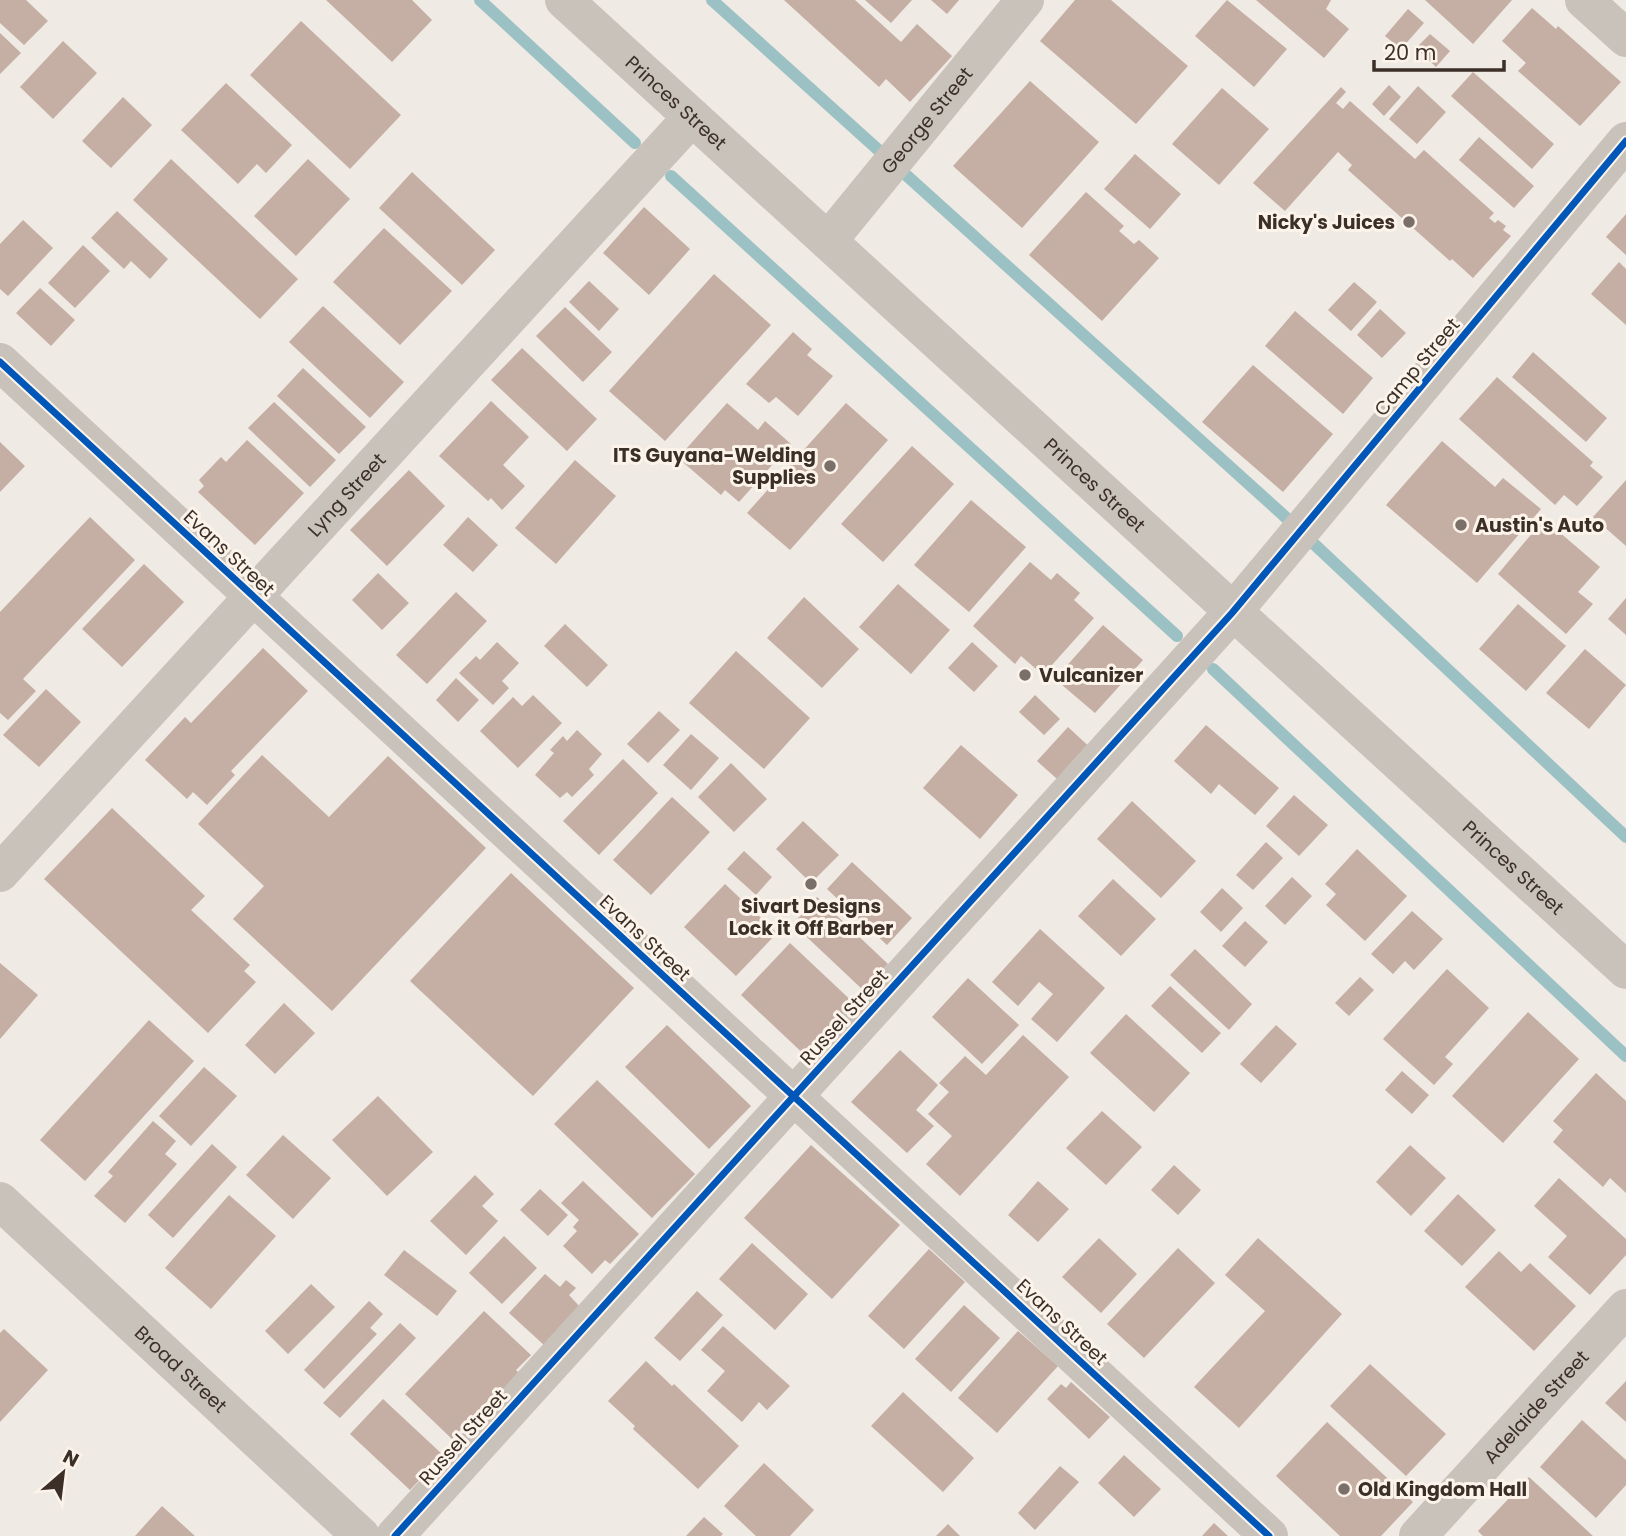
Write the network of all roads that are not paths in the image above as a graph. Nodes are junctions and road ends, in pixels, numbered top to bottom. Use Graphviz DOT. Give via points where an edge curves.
graph roads {
  1 [pos="564,0"];
  2 [pos="1025,0"];
  3 [pos="1584,0"];
  4 [pos="1626,38"];
  5 [pos="692,117"];
  6 [pos="1626,141"];
  7 [pos="828,241"];
  8 [pos="0,362"];
  9 [pos="253,596"];
  10 [pos="1232,612"];
  11 [pos="0,873"];
  12 [pos="1626,970"];
  13 [pos="794,1096"];
  14 [pos="0,1201"];
  15 [pos="1626,1308"];
  16 [pos="361,1536"];
  17 [pos="395,1536"];
  18 [pos="1269,1536"];
  19 [pos="1418,1536"];
  1 -- 5 [label="street, Princes Street"];
  2 -- 7 [label="street, George Street"];
  3 -- 4 [label="street"];
  5 -- 7 [label="street, Princes Street"];
  5 -- 9 [label="street, Lyng Street"];
  6 -- 10 [label="street, Camp Street"];
  7 -- 10 [label="street, Princes Street"];
  8 -- 9 [label="street, Evans Street"];
  9 -- 11 [label="street, Lyng Street"];
  9 -- 13 [label="street, Evans Street"];
  10 -- 12 [label="street, Princes Street"];
  10 -- 13 [label="street, Russel Street"];
  13 -- 17 [label="street, Russel Street"];
  13 -- 18 [label="street, Evans Street"];
  14 -- 16 [label="street, Broad Street"];
  15 -- 19 [label="street, Adelaide Street"];
}
